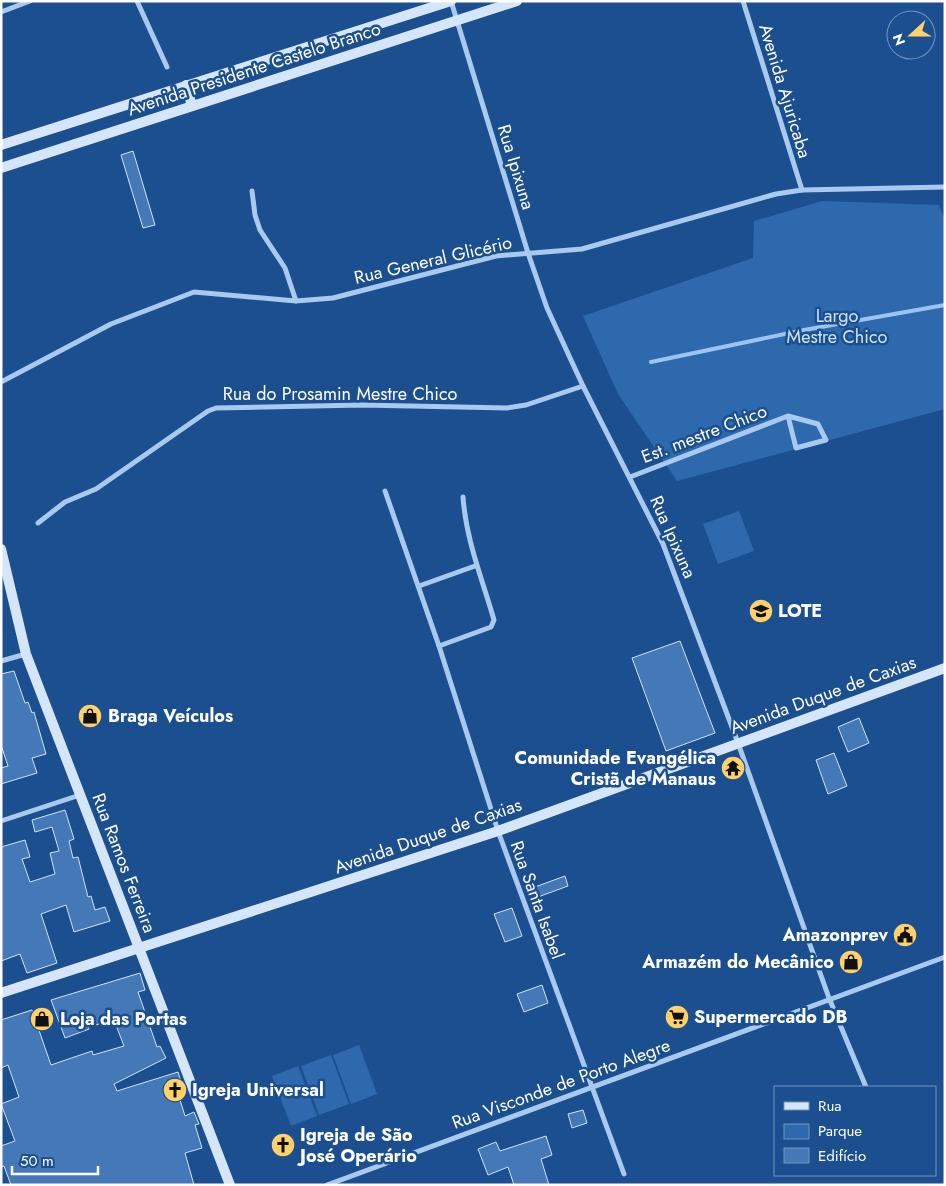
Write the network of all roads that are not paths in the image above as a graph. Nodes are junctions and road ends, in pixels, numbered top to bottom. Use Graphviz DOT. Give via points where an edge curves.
graph roads {
  1 [pos="30,1"];
  2 [pos="137,1"];
  3 [pos="451,1"];
  4 [pos="517,1"];
  5 [pos="743,1"];
  6 [pos="1,12"];
  7 [pos="458,21"];
  8 [pos="167,68"];
  9 [pos="186,85"];
  10 [pos="192,106"];
  11 [pos="1,145"];
  12 [pos="1,168"];
  13 [pos="945,187"];
  14 [pos="802,190"];
  15 [pos="252,191"];
  16 [pos="528,253"];
  17 [pos="296,301"];
  18 [pos="1,382"];
  19 [pos="583,386"];
  20 [pos="788,416"];
  21 [pos="630,477"];
  22 [pos="384,491"];
  23 [pos="462,496"];
  24 [pos="38,523"];
  25 [pos="1,549"];
  26 [pos="2,561"];
  27 [pos="475,566"];
  28 [pos="419,586"];
  29 [pos="439,646"];
  30 [pos="26,654"];
  31 [pos="1,661"];
  32 [pos="945,668"];
  33 [pos="738,743"];
  34 [pos="80,795"];
  35 [pos="1,821"];
  36 [pos="498,831"];
  37 [pos="140,949"];
  38 [pos="945,958"];
  39 [pos="1,993"];
  40 [pos="829,998"];
  41 [pos="866,1086"];
  42 [pos="590,1088"];
  43 [pos="624,1174"];
  44 [pos="230,1185"];
  45 [pos="327,1185"];
  1 -- 6 [label="street"];
  2 -- 8 [label="street"];
  3 -- 7 [label="street, Rua Ipixuna"];
  3 -- 9 [label="main road, Avenida Presidente Castelo Branco"];
  4 -- 7 [label="main road, Avenida Presidente Castelo Branco"];
  5 -- 14 [label="street, Avenida Ajuricaba"];
  7 -- 10 [label="main road, Avenida Presidente Castelo Branco"];
  7 -- 16 [label="street, Rua Ipixuna"];
  9 -- 10 [label="main road"];
  9 -- 11 [label="main road, Avenida Presidente Castelo Branco"];
  10 -- 12 [label="main road, Avenida Presidente Castelo Branco"];
  13 -- 14 [label="street, Rua General Glicério"];
  14 -- 16 [label="street, Rua General Glicério" via="776,194 582,249"];
  15 -- 17 [label="street" via="260,230 285,268"];
  16 -- 17 [label="street, Rua General Glicério" via="496,256 333,298"];
  16 -- 19 [label="street, Rua Ipixuna" via="547,308"];
  17 -- 18 [label="street, Rua General Glicério" via="206,291 187,294 111,324"];
  19 -- 21 [label="street, Rua Ipixuna"];
  19 -- 24 [label="street, Rua do Prosamin Mestre Chico" via="507,408 216,408 96,489 60,505"];
  20 -- 20 [label="street, Est. mestre Chico" via="796,448 826,440 818,424"];
  20 -- 21 [label="street, Est. mestre Chico"];
  21 -- 33 [label="street, Rua Ipixuna" via="663,544"];
  22 -- 28 [label="street, Rua Santa Isabel"];
  23 -- 27 [label="street"];
  25 -- 26 [label="main road, Rua Ramos Ferreira"];
  26 -- 30 [label="main road, Rua Ramos Ferreira"];
  27 -- 28 [label="street"];
  27 -- 29 [label="street" via="494,624 486,630"];
  28 -- 29 [label="street, Rua Santa Isabel"];
  29 -- 36 [label="street, Rua Santa Isabel"];
  30 -- 31 [label="street"];
  30 -- 34 [label="main road, Rua Ramos Ferreira"];
  32 -- 33 [label="main road, Avenida Duque de Caxias"];
  33 -- 36 [label="main road, Avenida Duque de Caxias"];
  33 -- 40 [label="street, Rua Ipixuna"];
  34 -- 35 [label="street"];
  34 -- 37 [label="main road, Rua Ramos Ferreira"];
  36 -- 37 [label="main road, Avenida Duque de Caxias"];
  36 -- 42 [label="street, Rua Santa Isabel"];
  37 -- 39 [label="main road, Avenida Duque de Caxias"];
  37 -- 44 [label="main road, Rua Ramos Ferreira"];
  38 -- 40 [label="street, Rua Visconde de Porto Alegre"];
  40 -- 41 [label="street, Rua Ipixuna"];
  40 -- 42 [label="street, Rua Visconde de Porto Alegre"];
  42 -- 43 [label="street, Rua Santa Isabel"];
  42 -- 45 [label="street, Rua Visconde de Porto Alegre"];
}
